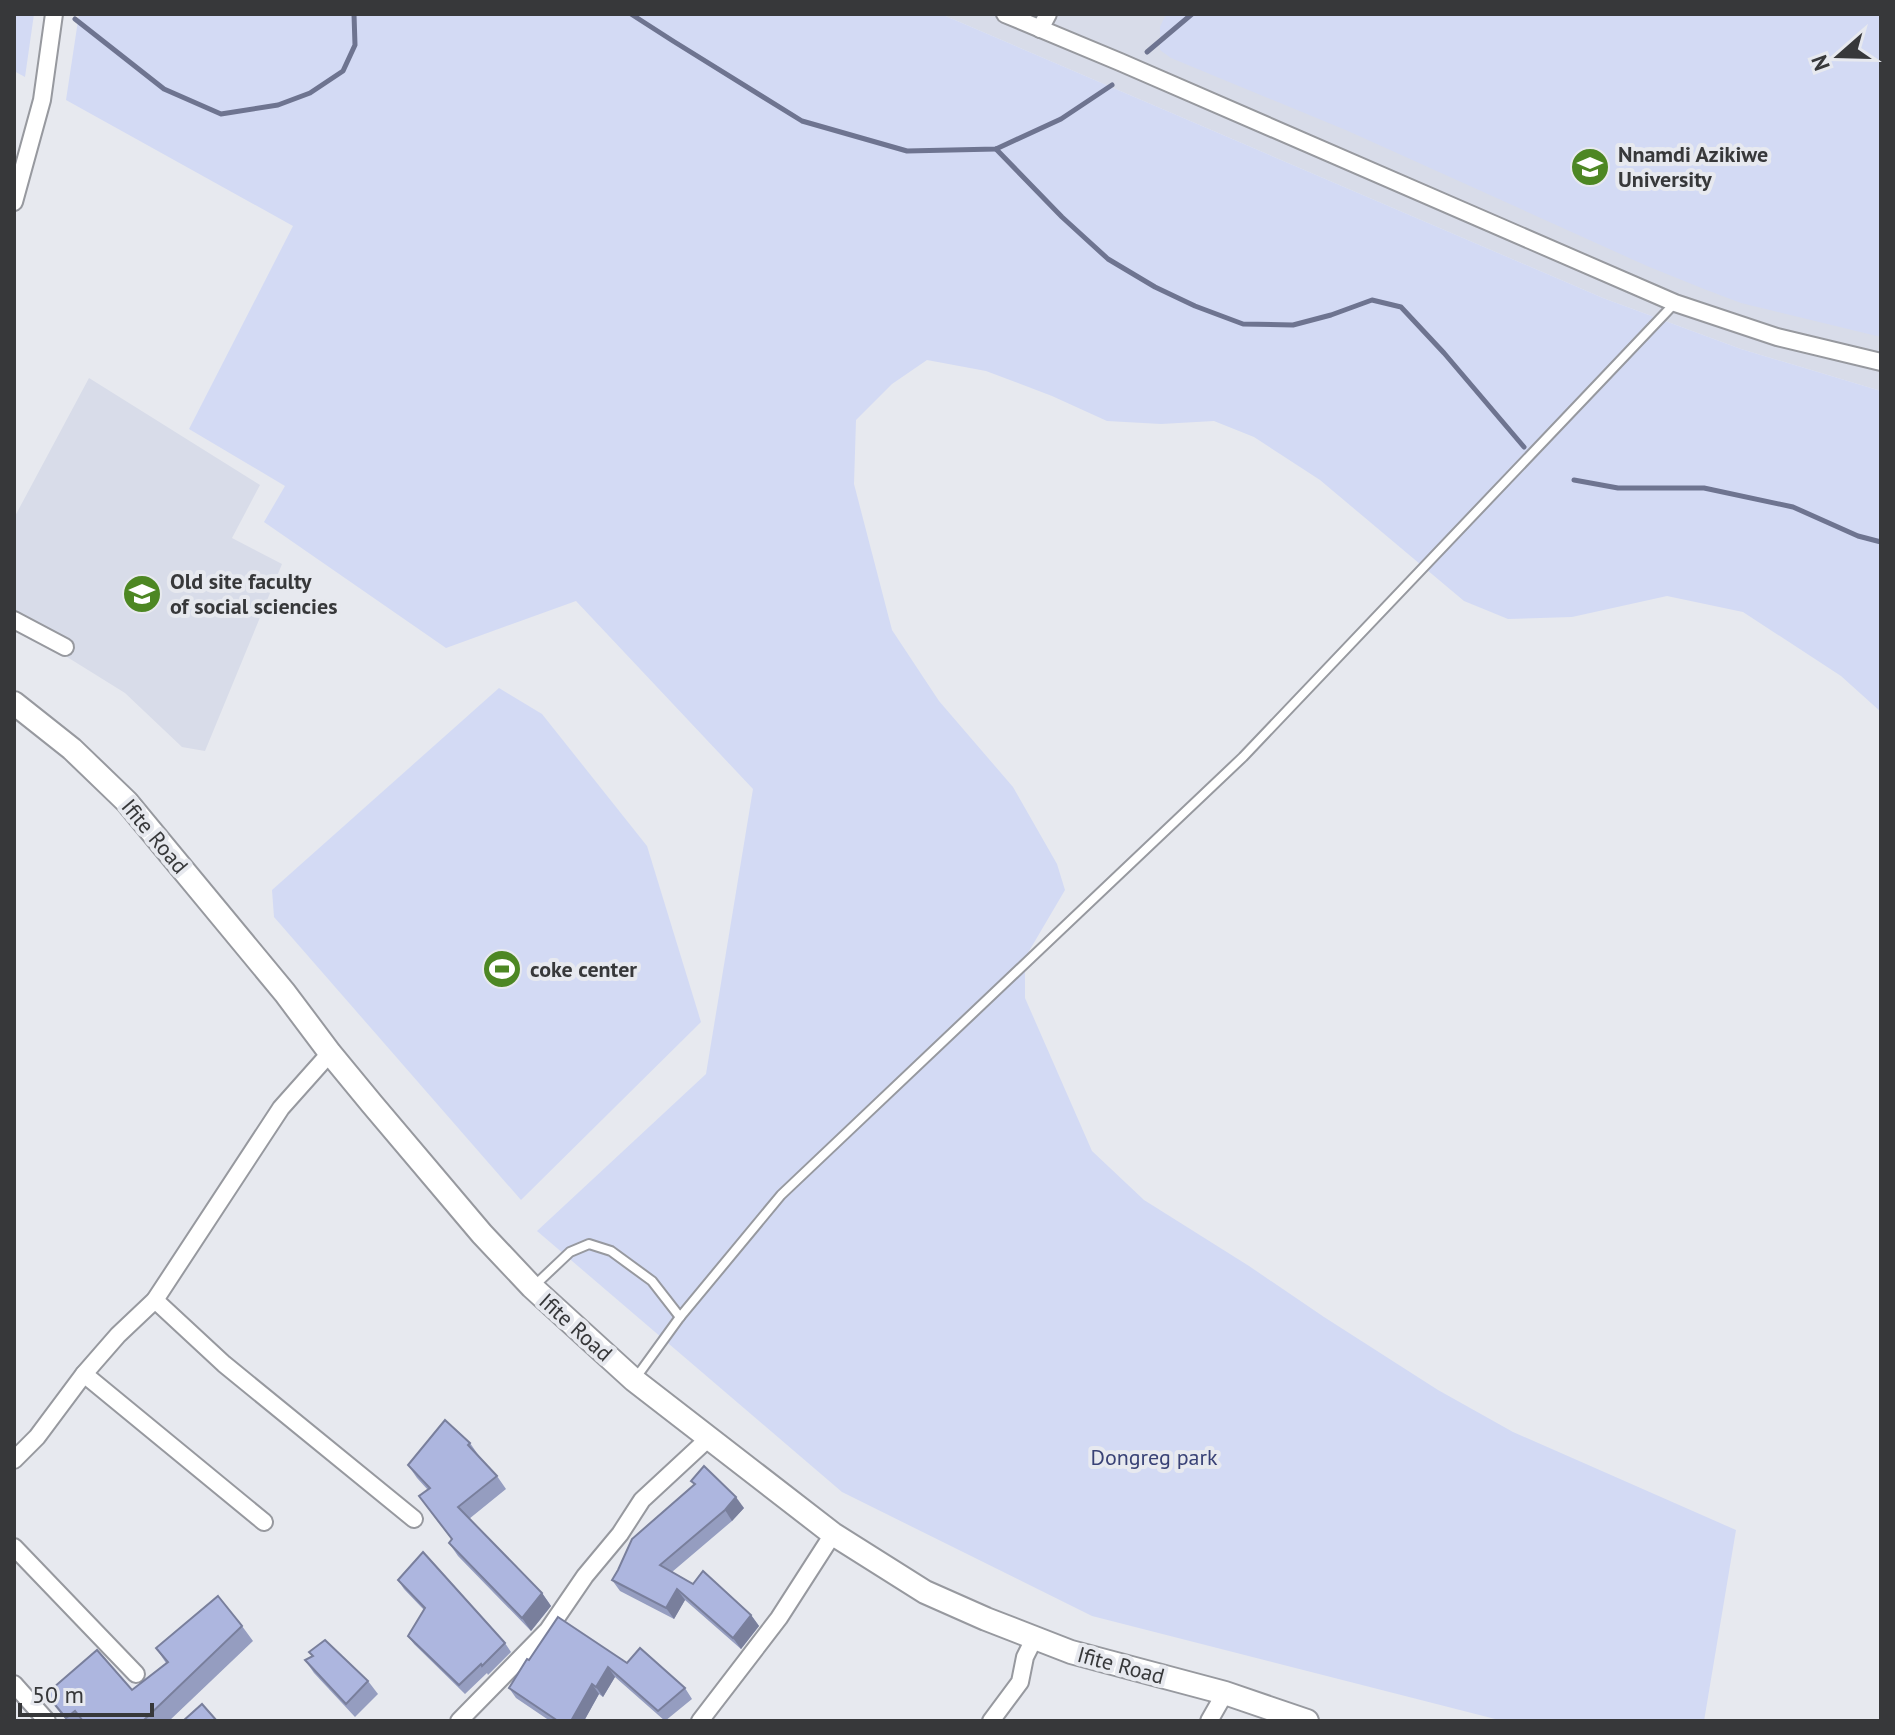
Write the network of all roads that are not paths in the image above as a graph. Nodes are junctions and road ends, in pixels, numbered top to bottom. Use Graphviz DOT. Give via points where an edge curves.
graph roads {
  1 [pos="54,14"];
  2 [pos="1005,14"];
  3 [pos="1044,21"];
  4 [pos="14,202"];
  5 [pos="1675,303"];
  6 [pos="1881,362"];
  7 [pos="14,620"];
  8 [pos="65,647"];
  9 [pos="14,703"];
  10 [pos="330,1053"];
  11 [pos="532,1287"];
  12 [pos="155,1300"];
  13 [pos="680,1317"];
  14 [pos="84,1374"];
  15 [pos="634,1380"];
  16 [pos="710,1437"];
  17 [pos="14,1460"];
  18 [pos="414,1519"];
  19 [pos="264,1522"];
  20 [pos="833,1534"];
  21 [pos="14,1547"];
  22 [pos="1035,1637"];
  23 [pos="136,1674"];
  24 [pos="14,1684"];
  25 [pos="1225,1693"];
  26 [pos="47,1721"];
  27 [pos="459,1721"];
  28 [pos="700,1721"];
  29 [pos="991,1721"];
  30 [pos="1209,1721"];
  31 [pos="1307,1721"];
  1 -- 4 [label="street" via="42,100"];
  2 -- 3 [label="street"];
  3 -- 5 [label="street"];
  5 -- 6 [label="street" via="1777,337"];
  5 -- 13 [label="lane" via="1243,757 781,1195"];
  7 -- 8 [label="street"];
  9 -- 10 [label="street, Ifite Road" via="127,802"];
  10 -- 11 [label="street, Ifite Road"];
  10 -- 12 [label="street" via="281,1108"];
  11 -- 13 [label="lane" via="570,1252 589,1244 611,1251 652,1281"];
  11 -- 15 [label="street, Ifite Road"];
  12 -- 14 [label="street"];
  12 -- 18 [label="street" via="224,1364"];
  13 -- 15 [label="lane"];
  14 -- 17 [label="street"];
  14 -- 19 [label="street"];
  15 -- 16 [label="street, Ifite Road"];
  16 -- 20 [label="street, Ifite Road"];
  16 -- 27 [label="street" via="642,1500 548,1630"];
  20 -- 22 [label="street, Ifite Road" via="925,1592"];
  20 -- 28 [label="street" via="779,1618"];
  21 -- 23 [label="street"];
  22 -- 25 [label="street, Ifite Road" via="1071,1652"];
  22 -- 29 [label="street" via="1020,1682"];
  24 -- 26 [label="street"];
  25 -- 30 [label="street"];
  25 -- 31 [label="street, Ifite Road"];
}
